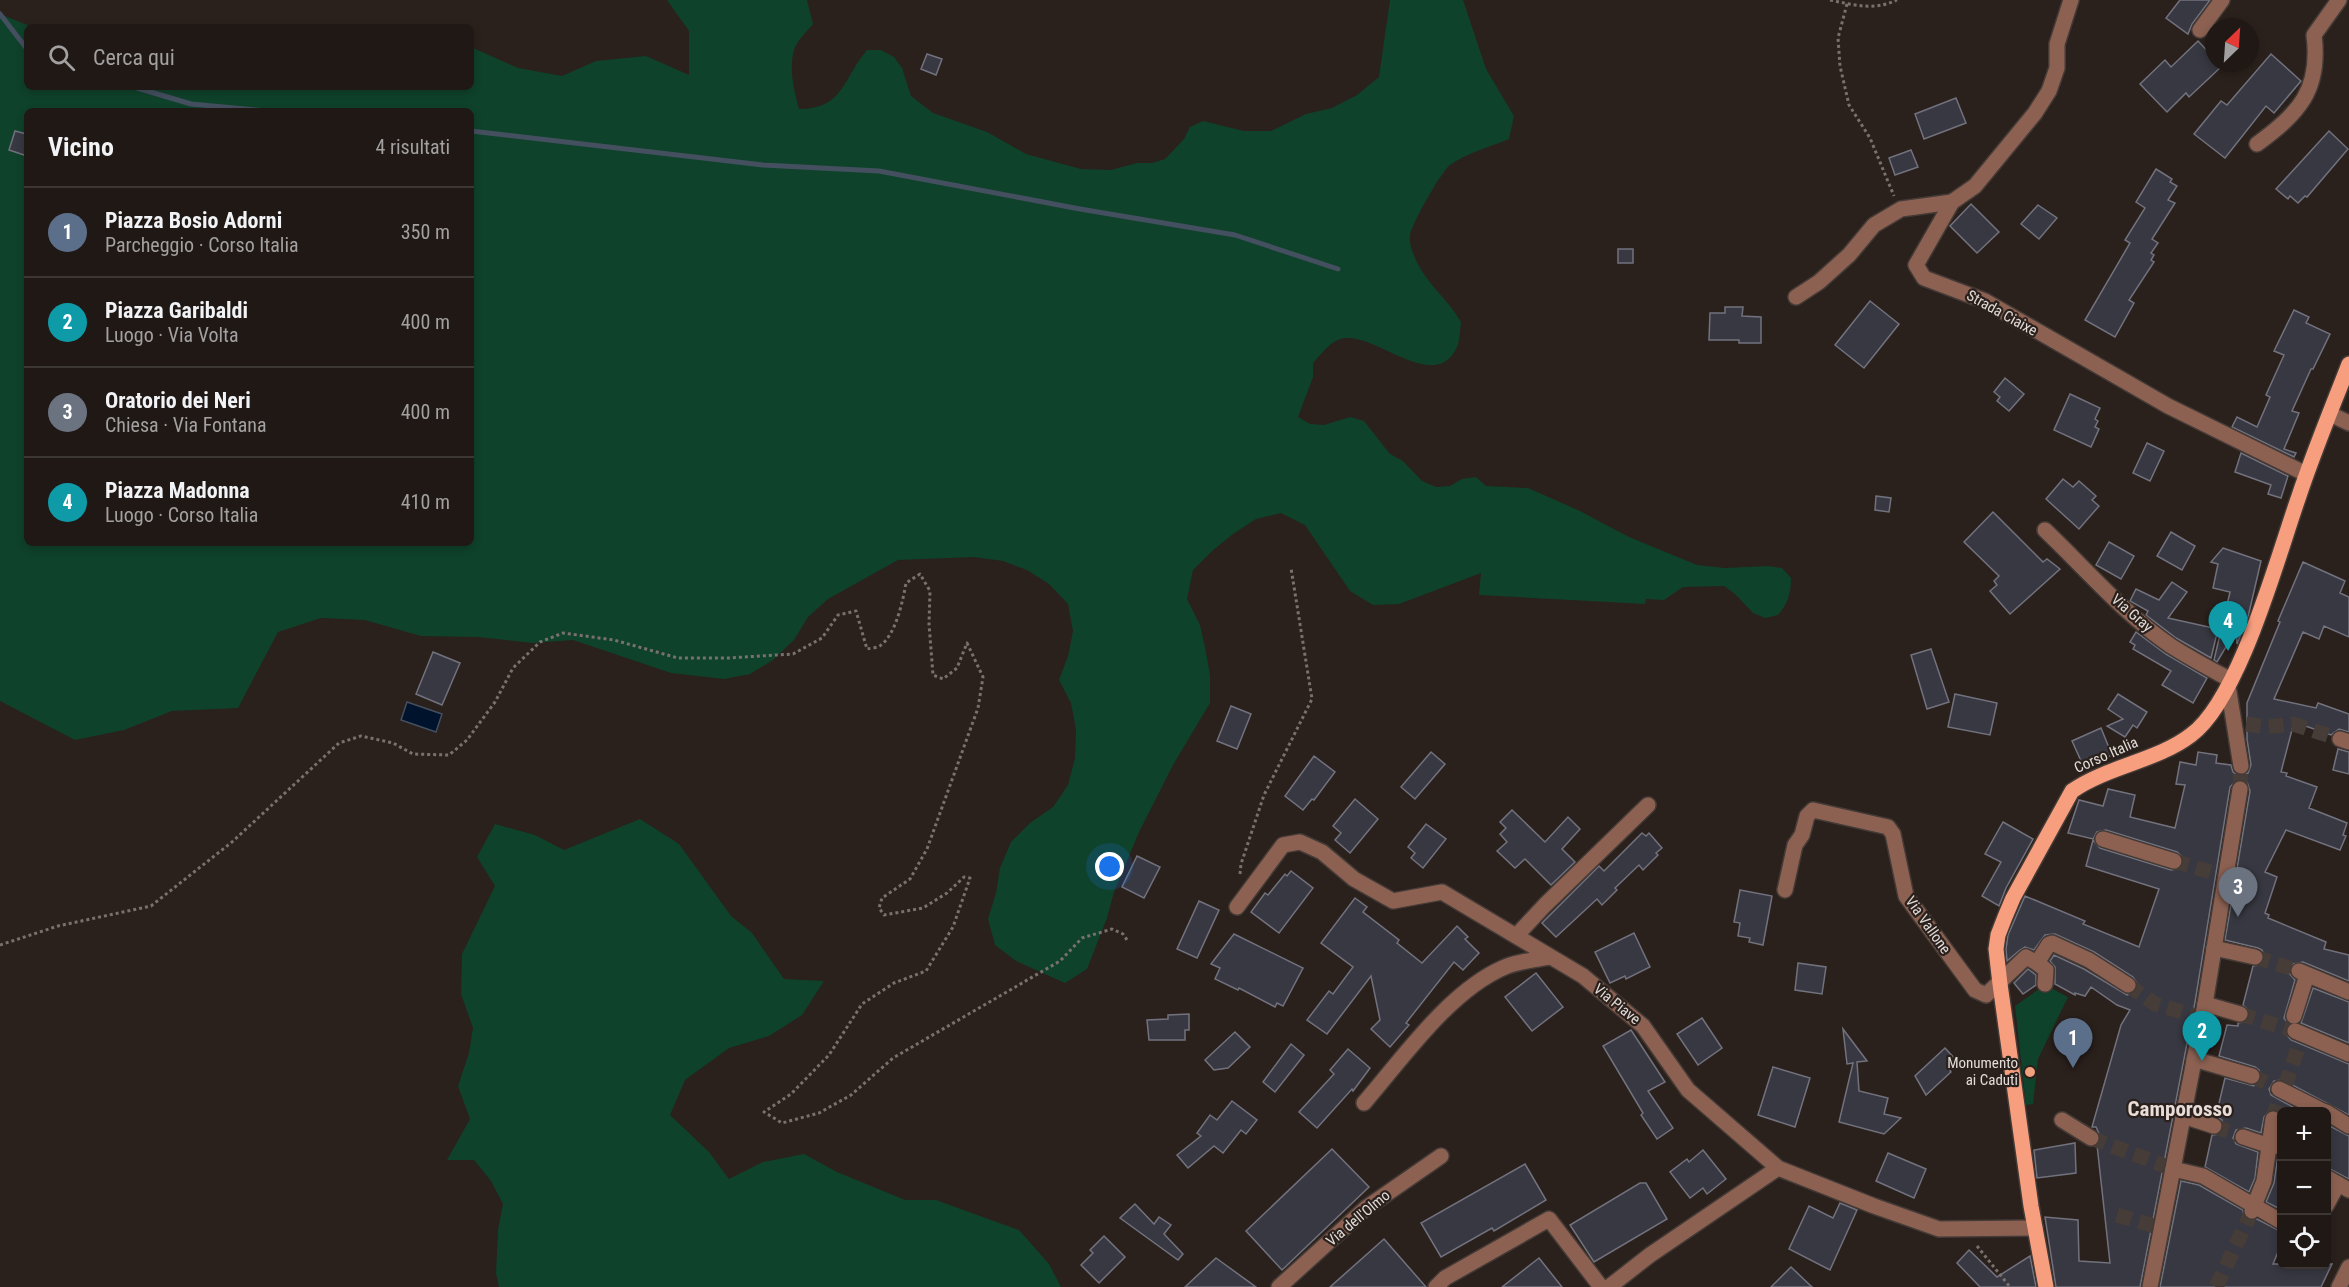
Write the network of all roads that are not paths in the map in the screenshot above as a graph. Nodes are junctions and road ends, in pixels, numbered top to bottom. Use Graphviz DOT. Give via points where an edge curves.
graph roads {
  1 [pos="2071,0"];
  2 [pos="2222,0"];
  3 [pos="2339,0"];
  4 [pos="2200,30"];
  5 [pos="2257,144"];
  6 [pos="1952,202"];
  7 [pos="1796,297"];
  8 [pos="2349,364"];
  9 [pos="2330,414"];
  10 [pos="2349,423"];
  11 [pos="2306,474"];
  12 [pos="2045,530"];
  13 [pos="2229,683"];
  14 [pos="2241,766"];
  15 [pos="2240,789"];
  16 [pos="1648,804"];
  17 [pos="2103,839"];
  18 [pos="2174,861"];
  19 [pos="1785,890"];
  20 [pos="1237,907"];
  21 [pos="1516,936"];
  22 [pos="2214,945"];
  23 [pos="1550,957"];
  24 [pos="2255,957"];
  25 [pos="2037,963"];
  26 [pos="2000,984"];
  27 [pos="2045,984"];
  28 [pos="2128,985"];
  29 [pos="2349,992"];
  30 [pos="2205,1005"];
  31 [pos="2240,1014"];
  32 [pos="2349,1054"];
  33 [pos="2194,1059"];
  34 [pos="2253,1076"];
  35 [pos="1364,1103"];
  36 [pos="2277,1107"];
  37 [pos="2309,1107"];
  38 [pos="2277,1108"];
  39 [pos="2331,1115"];
  40 [pos="2183,1116"];
  41 [pos="2062,1119"];
  42 [pos="2214,1126"];
  43 [pos="2349,1126"];
  44 [pos="2243,1137"];
  45 [pos="2091,1138"];
  46 [pos="2270,1145"];
  47 [pos="1441,1156"];
  48 [pos="1778,1168"];
  49 [pos="2173,1169"];
  50 [pos="2338,1183"];
  51 [pos="2331,1196"];
  52 [pos="2253,1209"];
  53 [pos="2277,1220"];
  54 [pos="2035,1228"];
  55 [pos="2349,1267"];
  56 [pos="1279,1287"];
  57 [pos="1436,1287"];
  58 [pos="1601,1287"];
  59 [pos="1609,1287"];
  60 [pos="2046,1287"];
  61 [pos="2150,1287"];
  62 [pos="2339,1287"];
  1 -- 6 [label="street, Strada Ciaixe" via="2057,44 2057,68 2049,91 1975,186"];
  2 -- 4 [label="street"];
  3 -- 5 [label="street" via="2314,35 2315,75 2308,91 2285,123"];
  6 -- 7 [label="street" via="1901,209 1874,225 1820,282"];
  6 -- 11 [label="street, Strada Ciaixe" via="1916,265 1924,278 1985,301 2168,406"];
  8 -- 9 [label="main road, Corso Italia"];
  9 -- 10 [label="street"];
  9 -- 11 [label="main road, Corso Italia"];
  11 -- 13 [label="main road, Corso Italia" via="2256,622"];
  12 -- 13 [label="street, Via Gray" via="2148,628"];
  13 -- 14 [label="street" via="2241,723"];
  13 -- 26 [label="main road, Corso Italia" via="2206,721 2192,735 2072,791 2013,898 1998,935"];
  15 -- 22 [label="street"];
  16 -- 21 [label="street"];
  17 -- 18 [label="street"];
  19 -- 26 [label="street, Via Vallone" via="1795,845 1813,810 1888,827 1895,840 1906,896 1975,990 1986,995"];
  20 -- 21 [label="street, Via Piave" via="1283,845 1300,842 1322,852 1354,879 1393,901 1442,892"];
  21 -- 23 [label="street, Via Piave"];
  22 -- 24 [label="street"];
  22 -- 30 [label="street"];
  23 -- 35 [label="street" via="1506,966 1475,983 1443,1011"];
  23 -- 48 [label="street, Via Piave" via="1583,976 1643,1026 1688,1090"];
  25 -- 26 [label="street" via="2026,957"];
  25 -- 27 [label="street" via="2046,970"];
  25 -- 28 [label="street" via="2052,943 2089,960"];
  26 -- 54 [label="main road, Corso Italia"];
  29 -- 32 [label="street" via="2303,973 2298,1030"];
  30 -- 31 [label="street"];
  30 -- 33 [label="street"];
  33 -- 34 [label="street"];
  33 -- 40 [label="street"];
  36 -- 37 [label="street" via="2279,1098"];
  38 -- 46 [label="street"];
  39 -- 43 [label="street"];
  40 -- 42 [label="street"];
  40 -- 49 [label="street"];
  41 -- 45 [label="street"];
  44 -- 46 [label="street"];
  46 -- 52 [label="street" via="2264,1181"];
  47 -- 56 [label="street, Via dell'Olmo" via="1366,1208"];
  48 -- 54 [label="street, Via Piave" via="1939,1229"];
  48 -- 59 [label="street"];
  49 -- 52 [label="street" via="2204,1176"];
  49 -- 61 [label="street"];
  50 -- 51 [label="street"];
  52 -- 53 [label="street"];
  54 -- 60 [label="main road, Corso Italia"];
  55 -- 62 [label="street"];
  57 -- 58 [label="street" via="1445,1278 1549,1219"];
}
